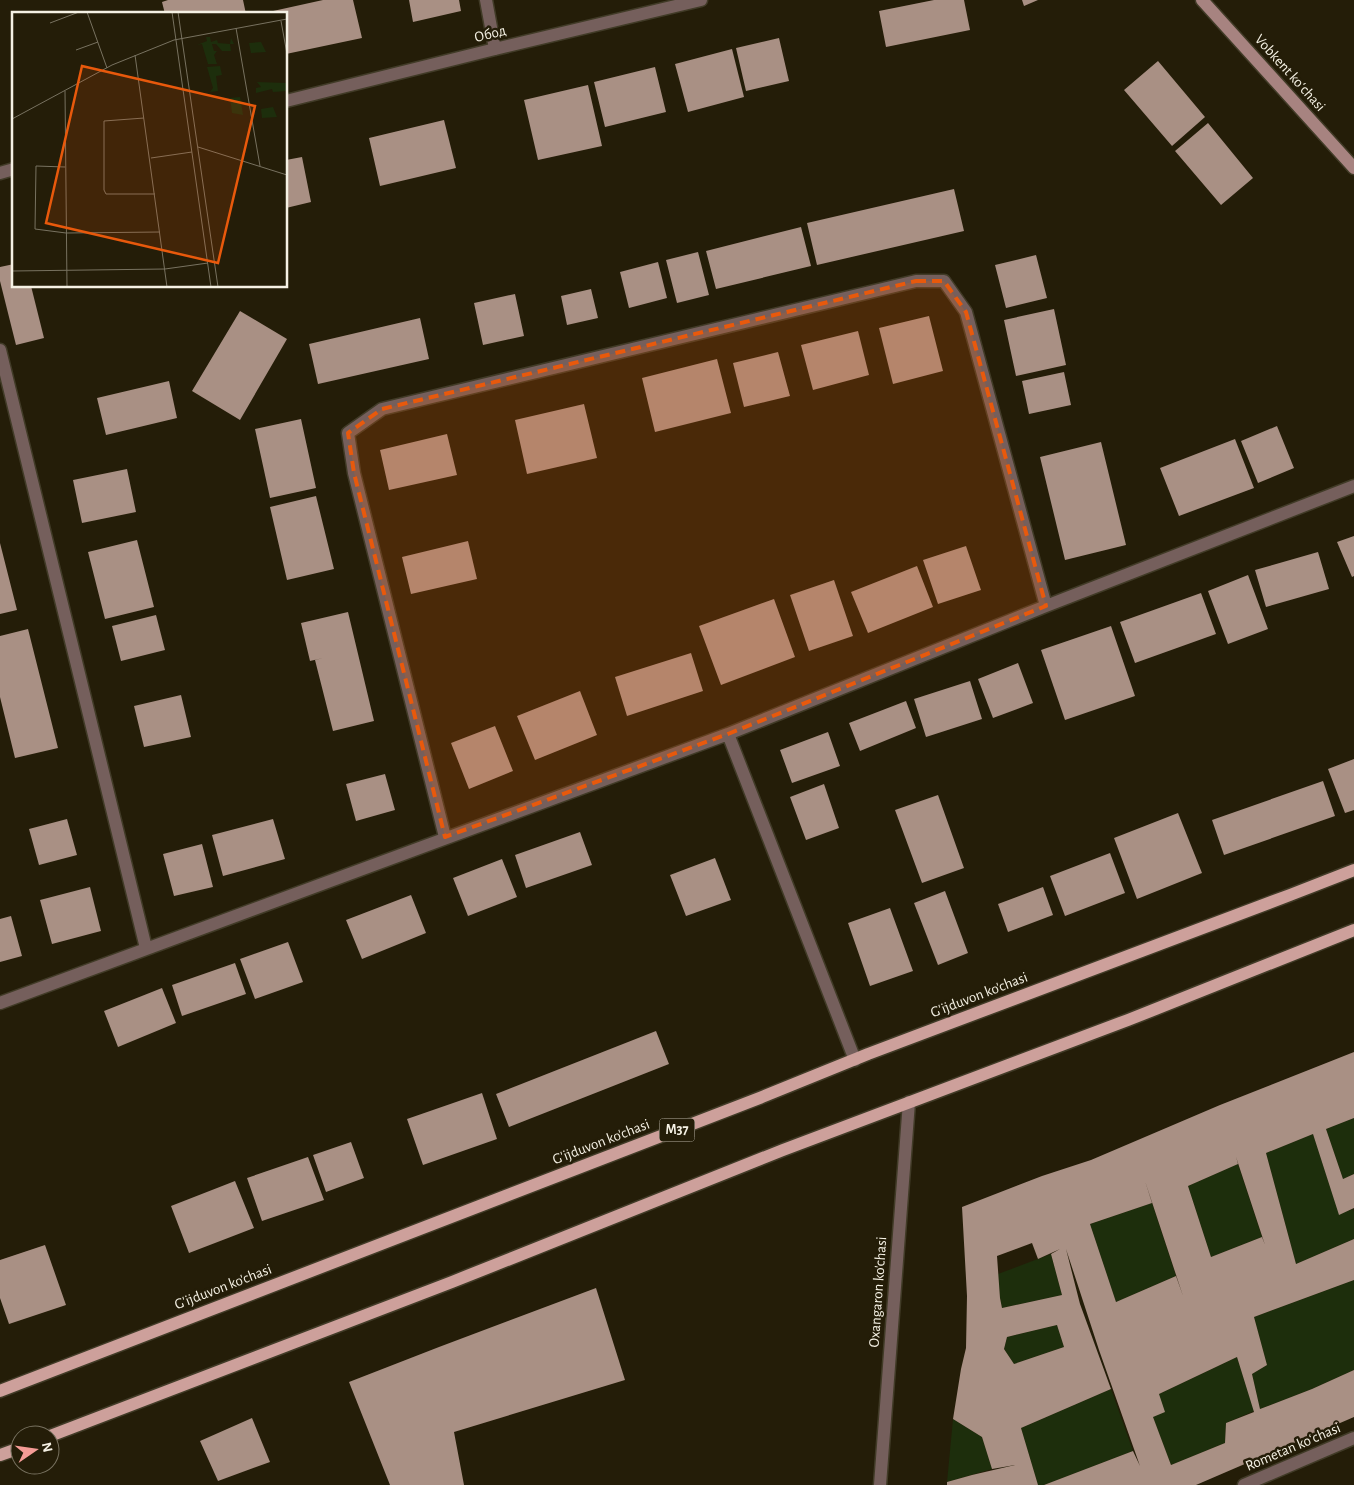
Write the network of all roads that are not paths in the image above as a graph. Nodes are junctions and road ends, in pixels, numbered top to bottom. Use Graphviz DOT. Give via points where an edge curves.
graph roads {
  1 [pos="486,0"];
  2 [pos="701,0"];
  3 [pos="1202,0"];
  4 [pos="495,49"];
  5 [pos="288,101"];
  6 [pos="1354,168"];
  7 [pos="0,350"];
  8 [pos="1354,486"];
  9 [pos="1046,606"];
  10 [pos="728,734"];
  11 [pos="445,837"];
  12 [pos="1354,870"];
  13 [pos="1354,930"];
  14 [pos="146,948"];
  15 [pos="0,1003"];
  16 [pos="855,1060"];
  17 [pos="909,1102"];
  18 [pos="0,1390"];
  19 [pos="60,1432"];
  20 [pos="1354,1438"];
  21 [pos="880,1485"];
  22 [pos="1244,1485"];
  1 -- 4 [label="street"];
  2 -- 4 [label="street, Обод"];
  3 -- 6 [label="main road, Vobkent koʻchasi"];
  4 -- 5 [label="street, Обод"];
  7 -- 14 [label="street"];
  8 -- 9 [label="street"];
  9 -- 10 [label="street"];
  9 -- 11 [label="street" via="966,312 944,281 916,281 382,409 348,434 354,474"];
  10 -- 11 [label="street"];
  10 -- 16 [label="street"];
  11 -- 14 [label="street"];
  12 -- 16 [label="main road, G'ijduvon ko'chasi / M37"];
  13 -- 17 [label="main road"];
  14 -- 15 [label="street"];
  16 -- 18 [label="main road, G'ijduvon ko'chasi / M37"];
  17 -- 19 [label="main road"];
  17 -- 21 [label="street, Oxangaron ko'chasi"];
  20 -- 22 [label="street, Rometan koʻchasi"];
}
